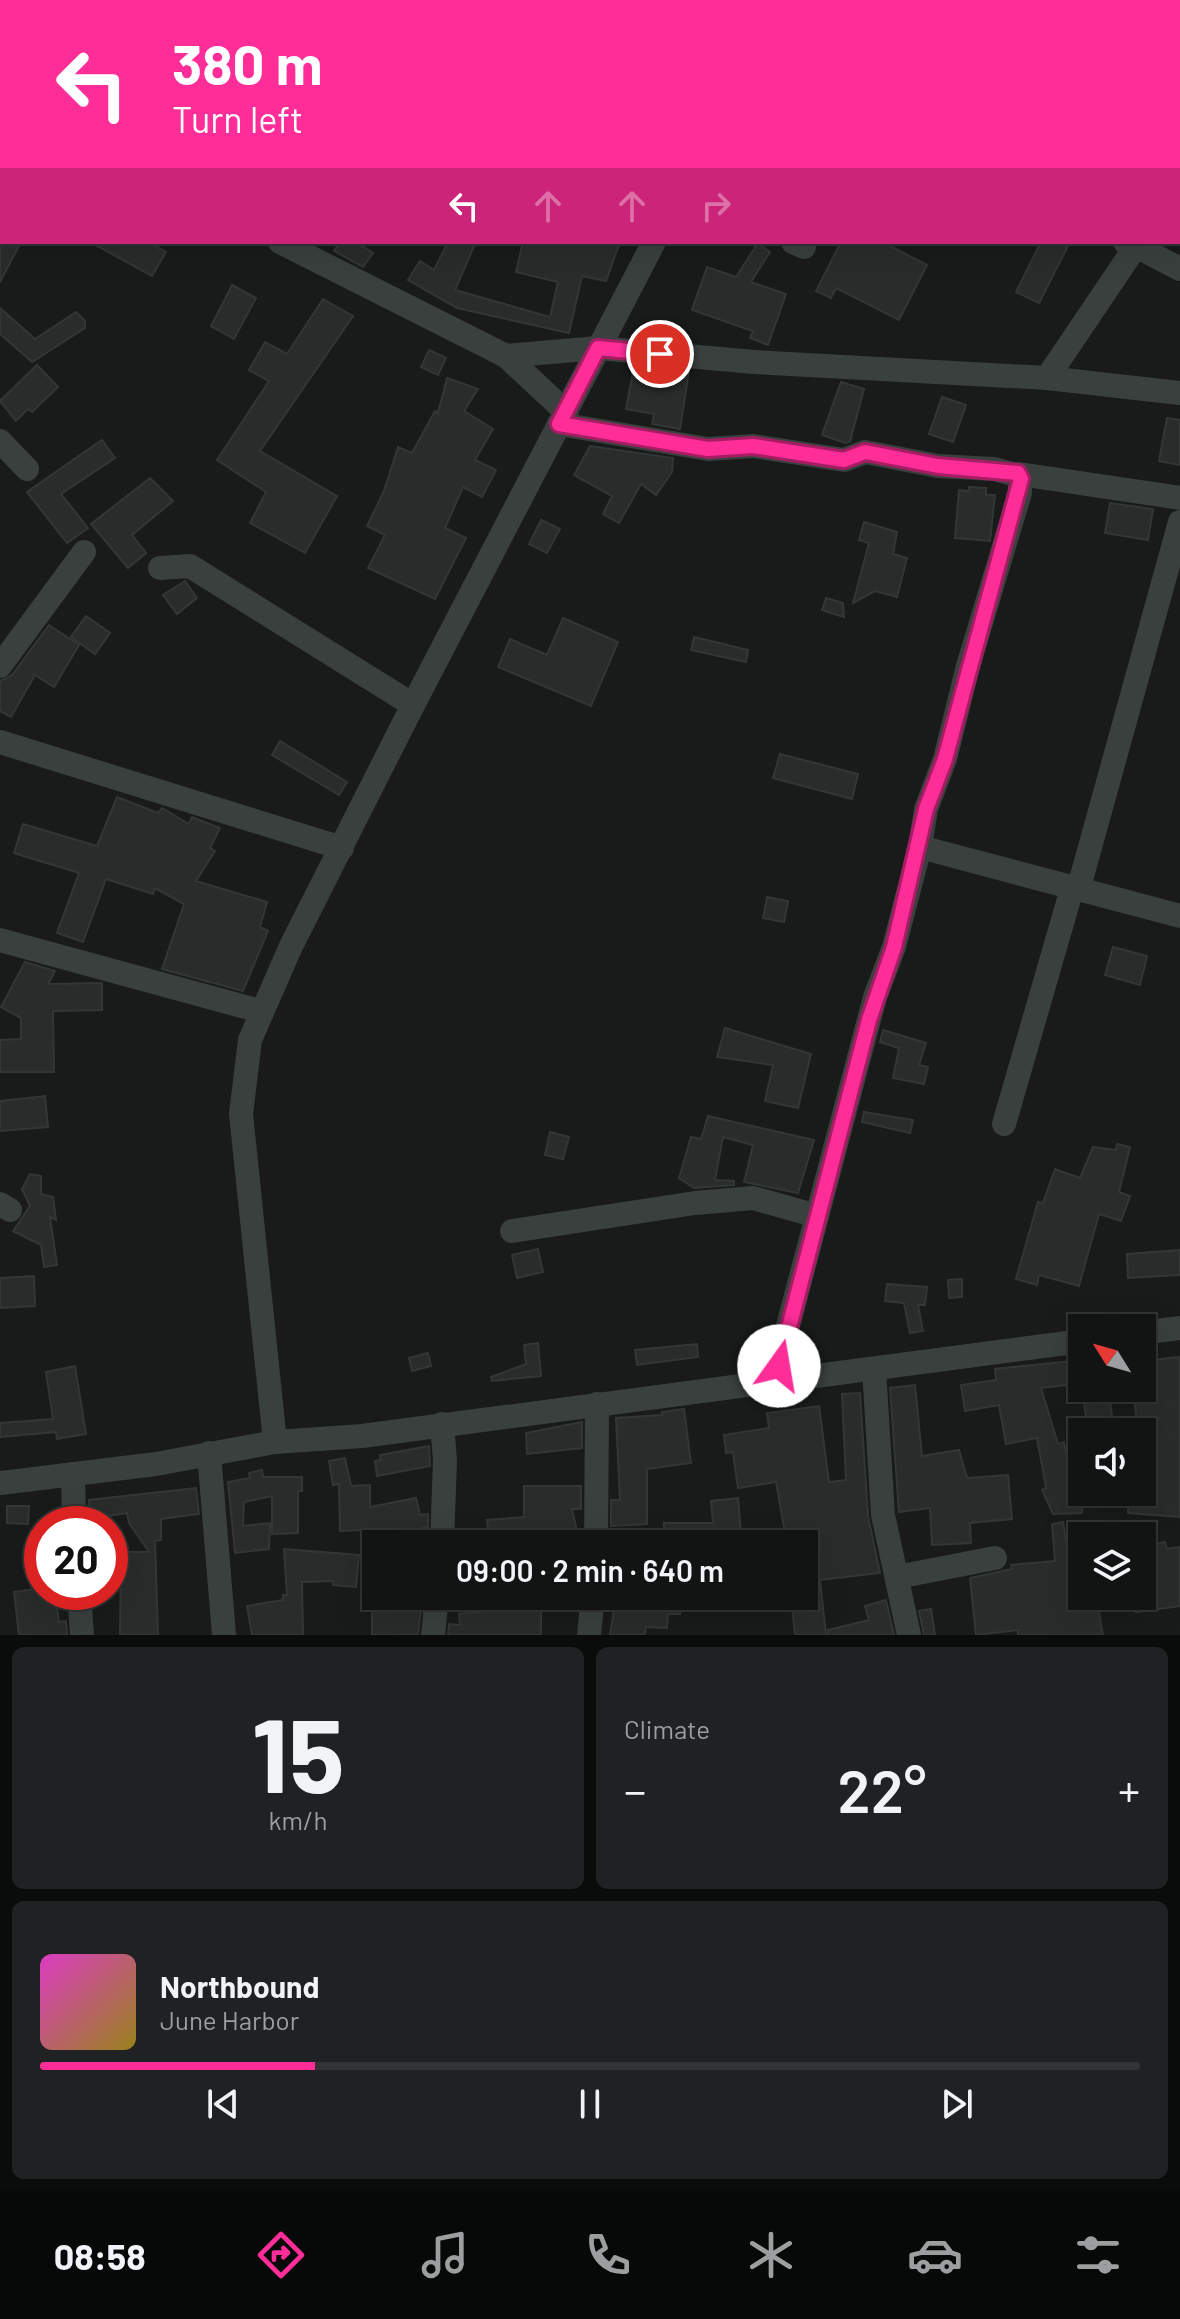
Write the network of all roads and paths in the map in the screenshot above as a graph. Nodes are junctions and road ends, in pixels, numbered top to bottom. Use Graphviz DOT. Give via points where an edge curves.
graph roads {
  1 [pos="284,244"];
  2 [pos="653,244"];
  3 [pos="1132,244"];
  4 [pos="1135,244"];
  5 [pos="1180,269"];
  6 [pos="598,348"];
  7 [pos="506,356"];
  8 [pos="1047,378"];
  9 [pos="1180,393"];
  10 [pos="562,418"];
  11 [pos="0,441"];
  12 [pos="27,469"];
  13 [pos="1019,474"];
  14 [pos="1180,498"];
  15 [pos="1180,522"];
  16 [pos="84,552"];
  17 [pos="160,568"];
  18 [pos="0,666"];
  19 [pos="413,705"];
  20 [pos="0,742"];
  21 [pos="920,847"];
  22 [pos="342,848"];
  23 [pos="1076,886"];
  24 [pos="1180,916"];
  25 [pos="0,940"];
  26 [pos="260,1011"];
  27 [pos="1004,1124"];
  28 [pos="817,1216"];
  29 [pos="512,1231"];
  30 [pos="1180,1328"];
  31 [pos="1156,1331"];
  32 [pos="1068,1343"];
  33 [pos="874,1369"];
  34 [pos="778,1381"];
  35 [pos="597,1404"];
  36 [pos="442,1424"];
  37 [pos="275,1442"];
  38 [pos="209,1453"];
  39 [pos="73,1474"];
  40 [pos="0,1483"];
  41 [pos="74,1506"];
  42 [pos="442,1530"];
  43 [pos="596,1530"];
  44 [pos="995,1558"];
  45 [pos="897,1577"];
  46 [pos="80,1610"];
  47 [pos="436,1610"];
  48 [pos="592,1610"];
  49 [pos="82,1635"];
  50 [pos="224,1635"];
  51 [pos="433,1635"];
  52 [pos="589,1635"];
  53 [pos="909,1635"];
  1 -- 7 [label="street"];
  2 -- 6 [label="street"];
  3 -- 8 [label="street"];
  4 -- 5 [label="street"];
  6 -- 7 [label="street"];
  6 -- 8 [label="street"];
  6 -- 10 [label="street"];
  7 -- 10 [label="street"];
  8 -- 9 [label="street"];
  10 -- 13 [label="street" via="708,449 753,446 844,460 865,452"];
  10 -- 19 [label="street"];
  11 -- 12 [label="street"];
  13 -- 14 [label="street"];
  13 -- 21 [label="street" via="1020,493 926,809"];
  15 -- 23 [label="street"];
  16 -- 18 [label="street"];
  17 -- 19 [label="street" via="190,566"];
  19 -- 22 [label="street"];
  20 -- 22 [label="street"];
  21 -- 23 [label="street"];
  21 -- 28 [label="street"];
  22 -- 26 [label="street"];
  23 -- 24 [label="street"];
  23 -- 27 [label="street"];
  25 -- 26 [label="street"];
  26 -- 37 [label="street" via="244,1071 241,1114"];
  28 -- 29 [label="street" via="753,1198"];
  28 -- 34 [label="street"];
  30 -- 31 [label="street"];
  32 -- 33 [label="street"];
  33 -- 34 [label="street"];
  33 -- 45 [label="street" via="883,1515"];
  34 -- 35 [label="street"];
  35 -- 36 [label="street"];
  35 -- 43 [label="street"];
  36 -- 37 [label="street"];
  36 -- 42 [label="street"];
  37 -- 38 [label="street"];
  38 -- 39 [label="street"];
  38 -- 50 [label="street"];
  39 -- 40 [label="street"];
  39 -- 41 [label="street"];
  44 -- 45 [label="street"];
  45 -- 53 [label="street"];
  46 -- 49 [label="street"];
  47 -- 51 [label="street"];
  48 -- 52 [label="street"];
}
